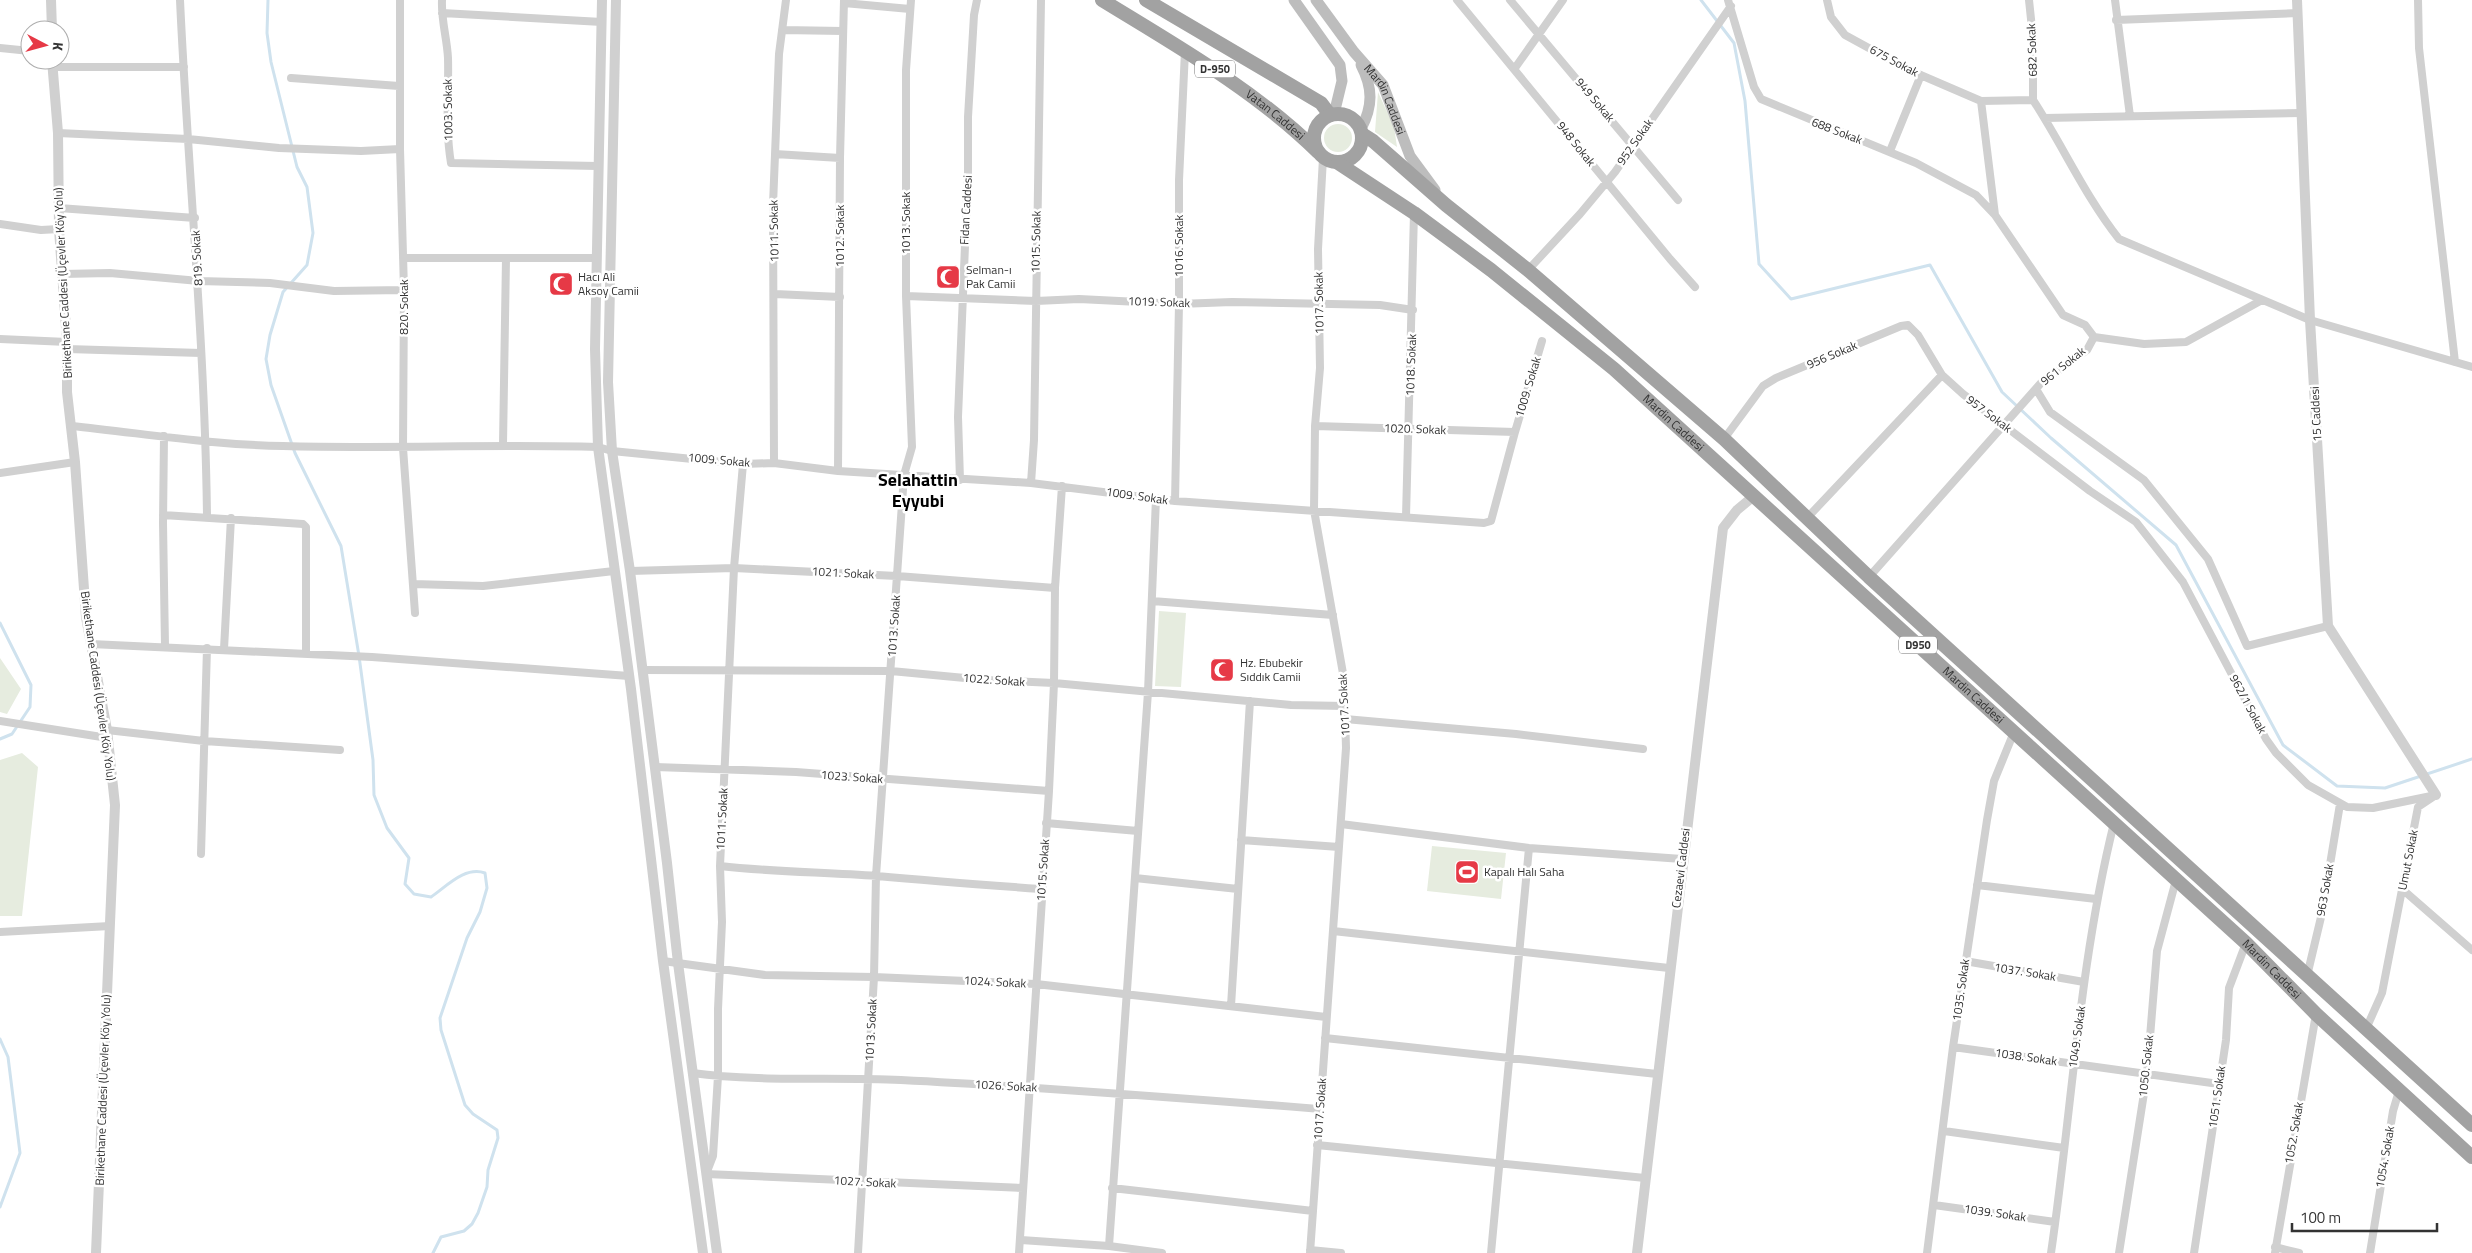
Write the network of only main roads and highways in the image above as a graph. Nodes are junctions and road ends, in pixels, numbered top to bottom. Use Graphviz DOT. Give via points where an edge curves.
graph roads {
  1 [pos="1102,0"];
  2 [pos="1146,0"];
  3 [pos="1294,0"];
  4 [pos="1316,0"];
  5 [pos="1354,52"];
  6 [pos="1332,115"];
  7 [pos="1361,131"];
  8 [pos="1320,155"];
  9 [pos="1338,163"];
  10 [pos="1446,205"];
  11 [pos="2472,1125"];
  12 [pos="2472,1157"];
  1 -- 8 [label="highway, Vatan Caddesi / D-950" via="1232,80"];
  2 -- 6 [label="highway, D-950" via="1321,103"];
  3 -- 6 [label="main road, Mardin Caddesi" via="1340,65 1342,81"];
  4 -- 5 [label="main road, Mardin Caddesi"];
  5 -- 7 [label="main road" via="1367,76 1370,92 1370,113"];
  5 -- 10 [label="main road, Mardin Caddesi" via="1383,85 1410,156"];
  6 -- 7 [label="highway, Mardin Caddesi" via="1350,117"];
  6 -- 8 [label="highway, Mardin Caddesi" via="1315,129 1313,137"];
  7 -- 9 [label="highway" via="1362,145 1358,152 1346,162"];
  7 -- 10 [label="highway, Mardin Caddesi / D950"];
  8 -- 9 [label="highway, Mardin Caddesi"];
  9 -- 12 [label="highway, Mardin Caddesi / D950" via="1414,213 1491,270 1614,369 2246,943 2316,1014"];
  10 -- 11 [label="highway, Mardin Caddesi / D950" via="1528,270 1724,439 1869,577"];
}
